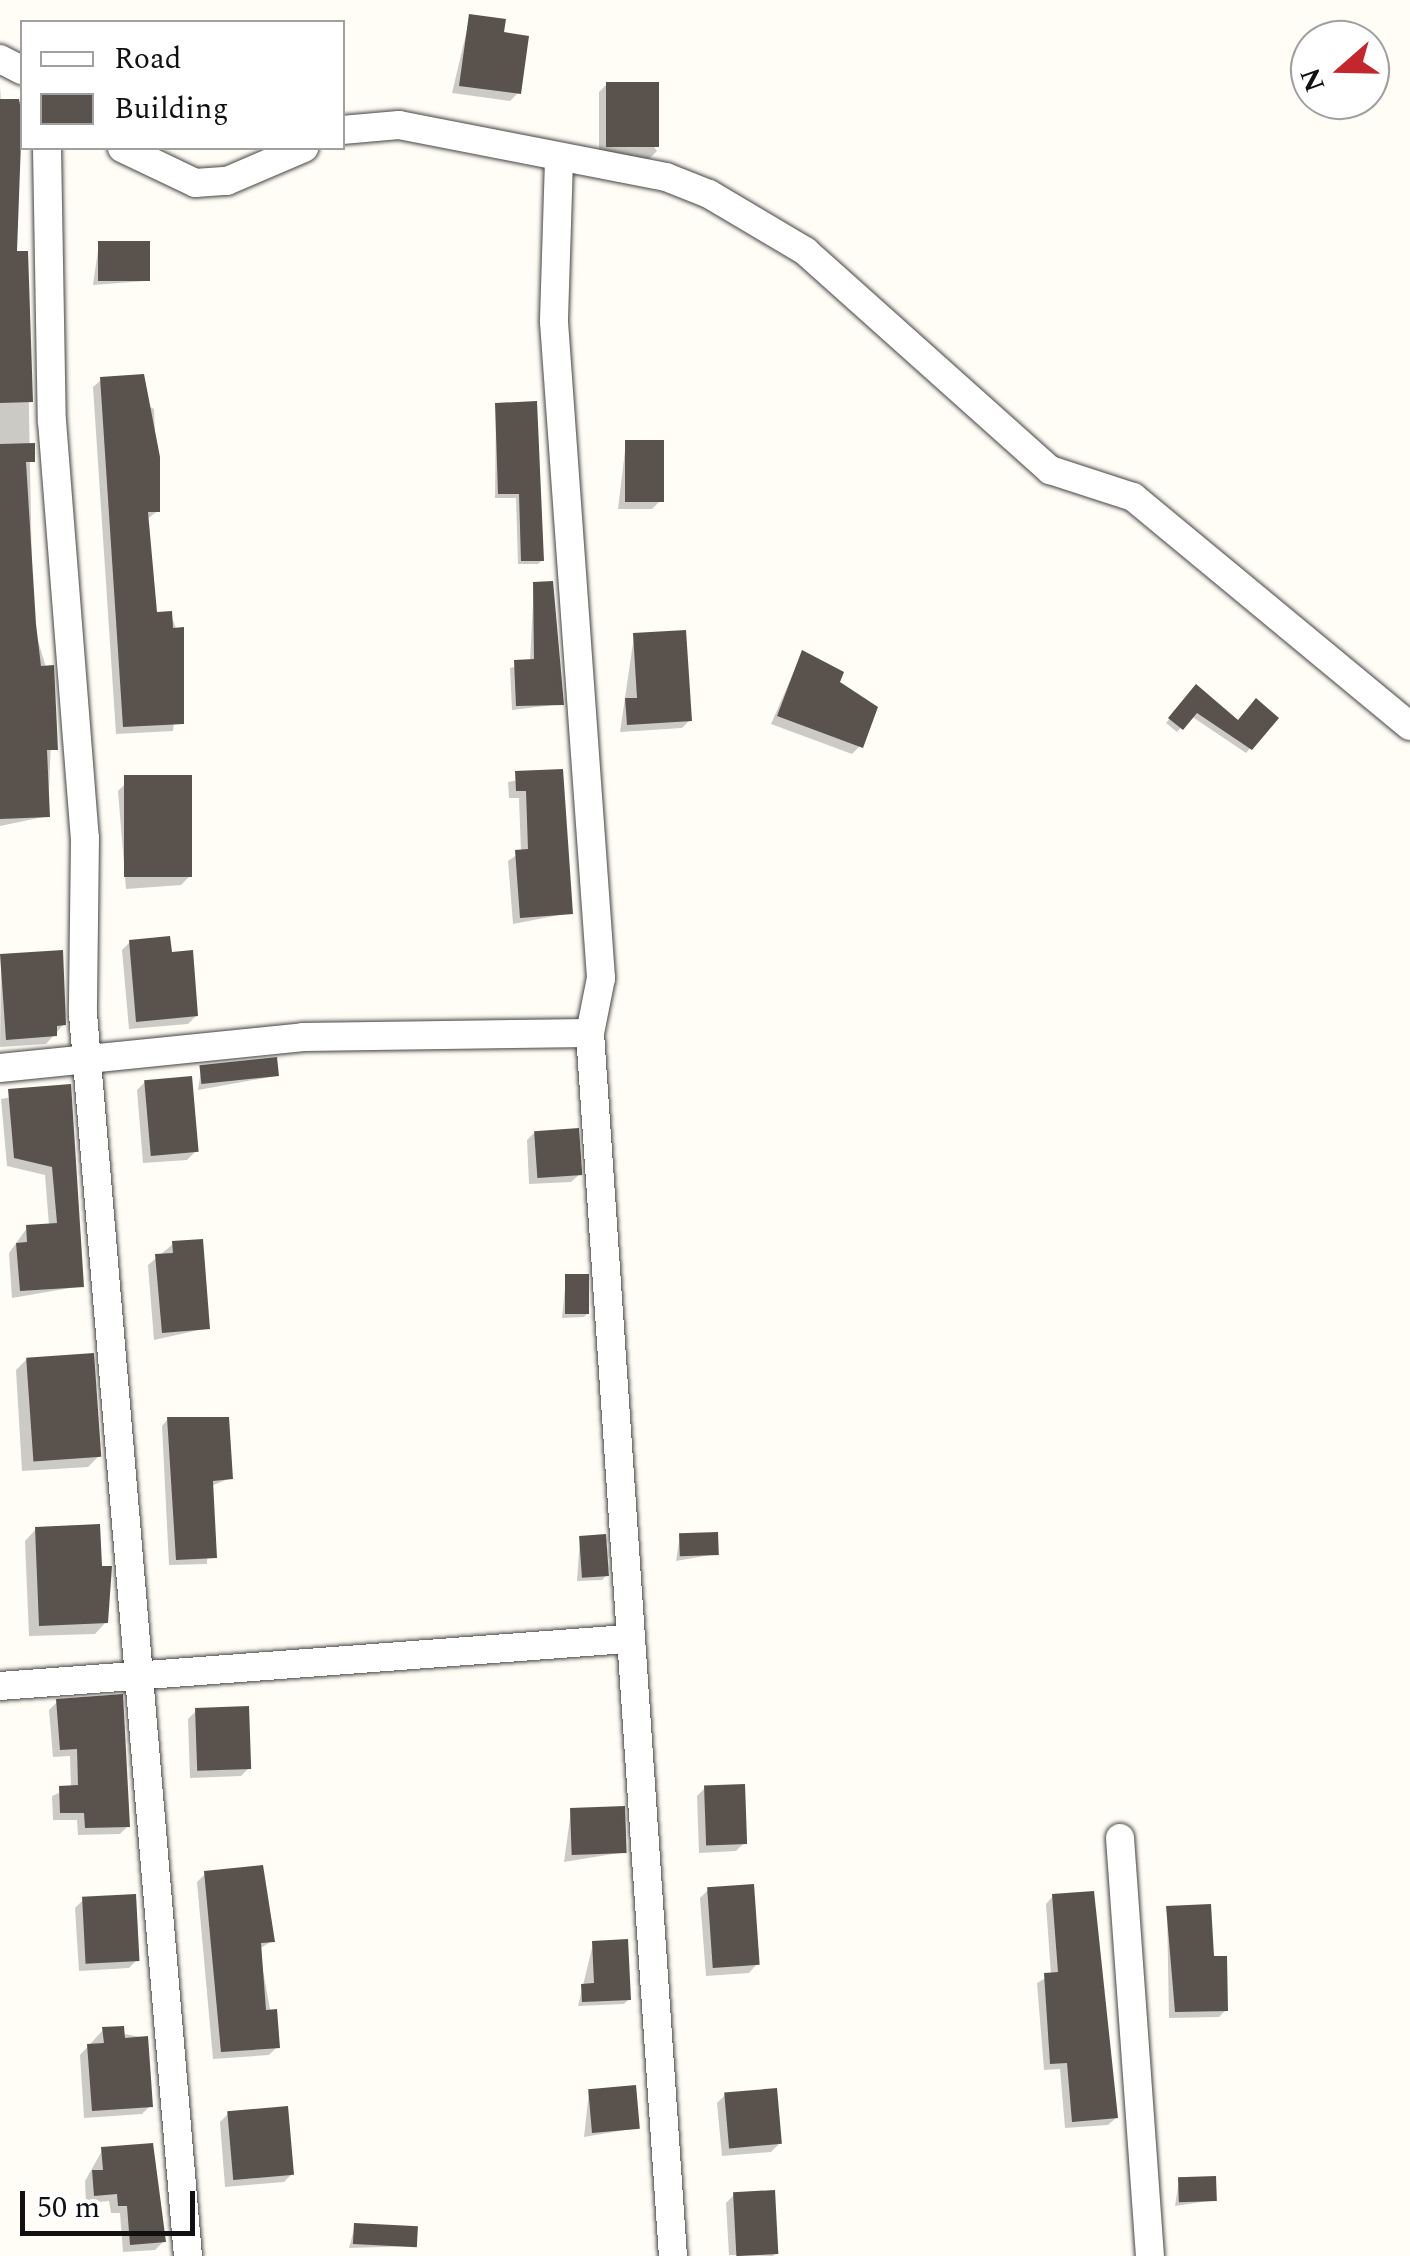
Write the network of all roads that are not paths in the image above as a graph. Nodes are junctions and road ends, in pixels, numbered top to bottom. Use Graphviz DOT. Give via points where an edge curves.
graph roads {
  1 [pos="345,130"];
  2 [pos="47,150"];
  3 [pos="126,150"];
  4 [pos="300,150"];
  5 [pos="558,160"];
  6 [pos="1410,726"];
  7 [pos="590,1033"];
  8 [pos="89,1059"];
  9 [pos="0,1068"];
  10 [pos="627,1639"];
  11 [pos="138,1676"];
  12 [pos="0,1686"];
  13 [pos="1120,1838"];
  14 [pos="188,2256"];
  15 [pos="673,2256"];
  16 [pos="1150,2256"];
  1 -- 5 [label="street" via="399,125"];
  2 -- 8 [label="street" via="52,421 78,711"];
  3 -- 4 [label="street" via="195,183 228,182"];
  5 -- 6 [label="street" via="666,178 805,252 1050,470 1133,497"];
  5 -- 7 [label="street" via="552,289 601,978"];
  7 -- 8 [label="street" via="303,1037"];
  7 -- 10 [label="street"];
  8 -- 9 [label="street"];
  8 -- 11 [label="street"];
  10 -- 11 [label="street"];
  10 -- 15 [label="street"];
  11 -- 12 [label="street"];
  11 -- 14 [label="street"];
  13 -- 16 [label="street"];
}
